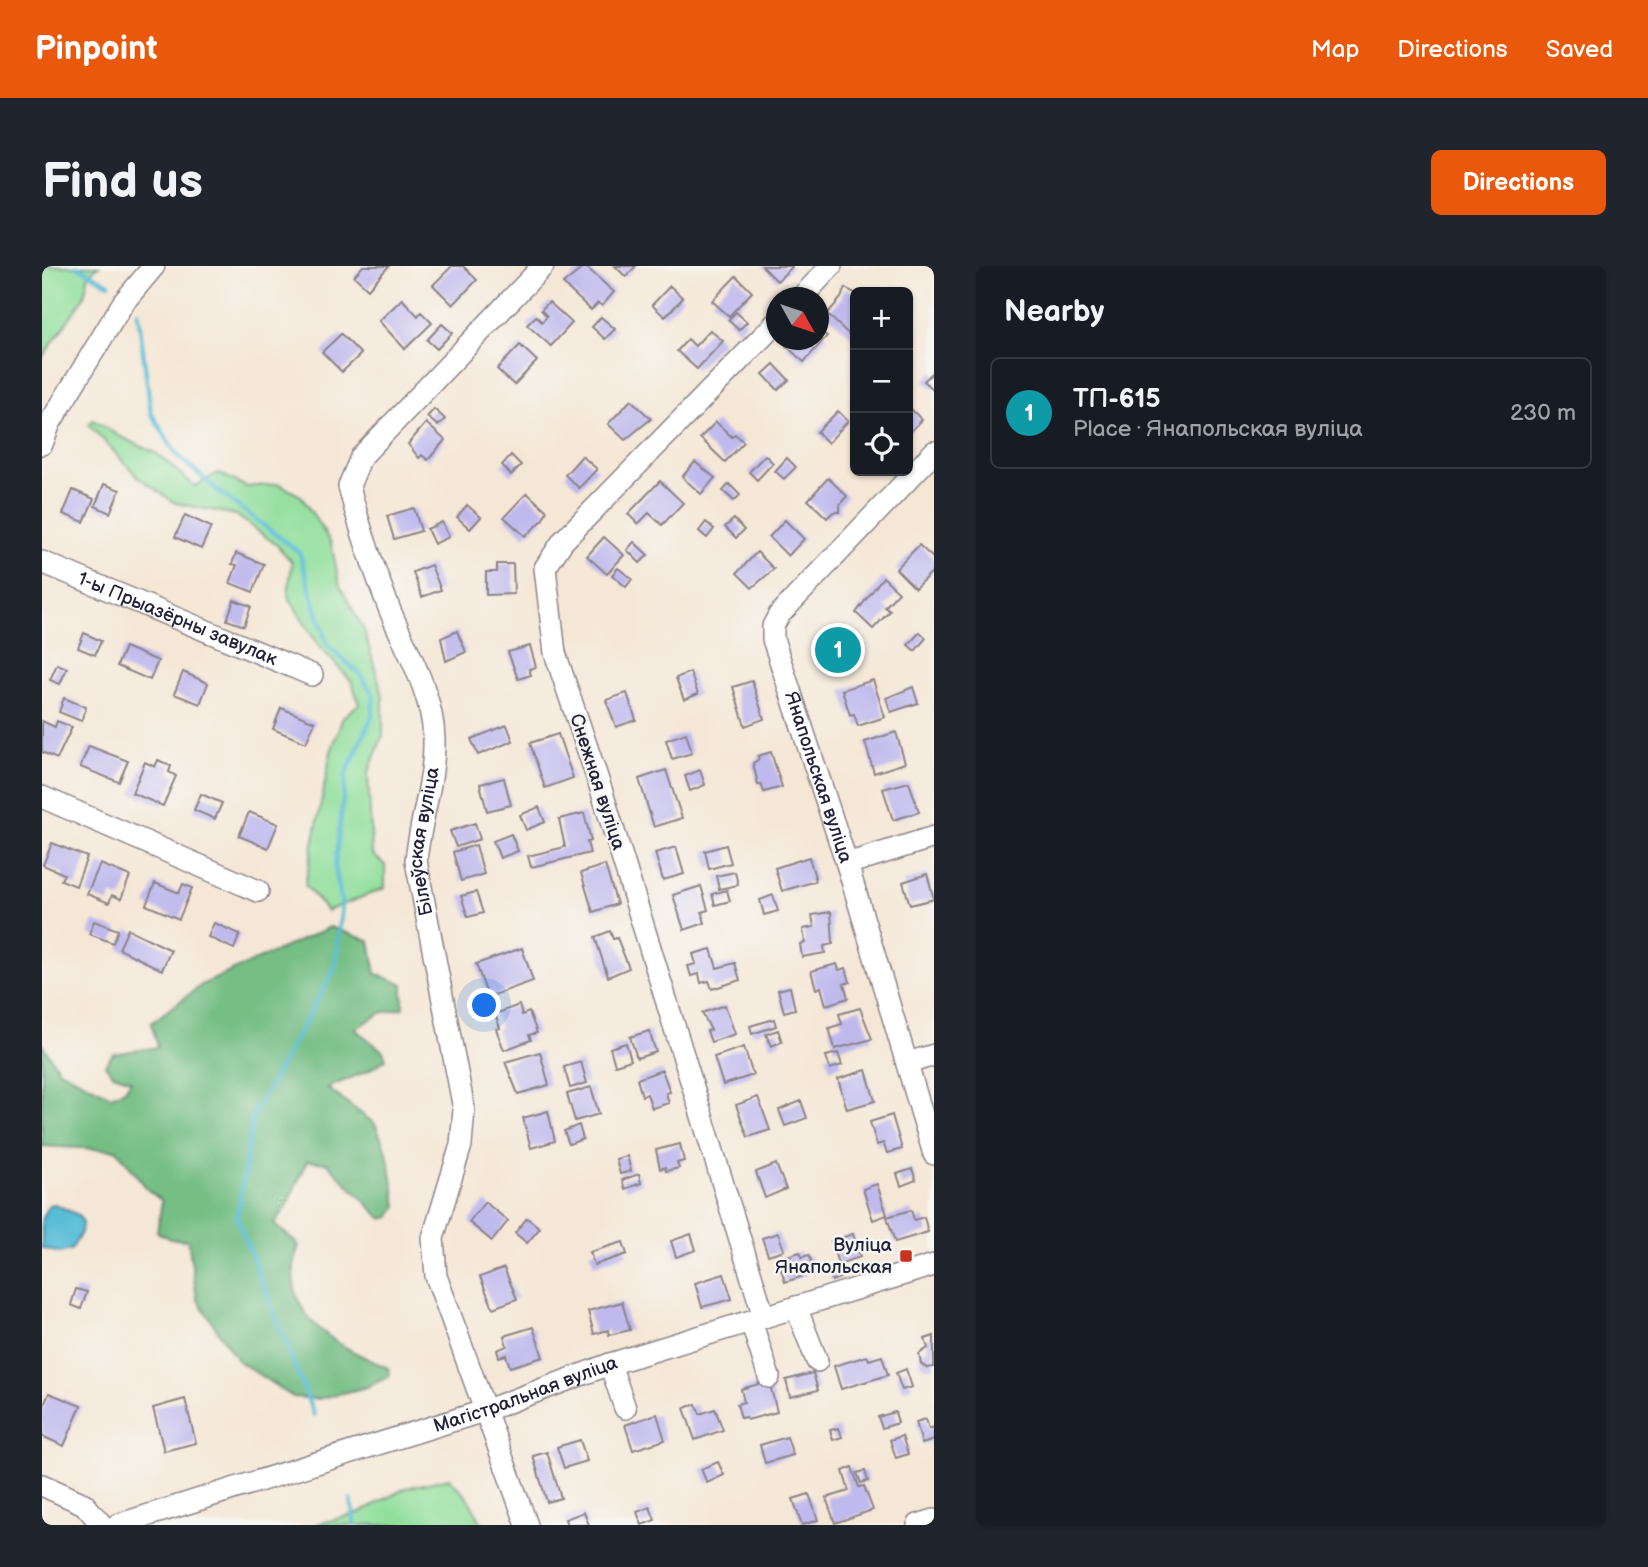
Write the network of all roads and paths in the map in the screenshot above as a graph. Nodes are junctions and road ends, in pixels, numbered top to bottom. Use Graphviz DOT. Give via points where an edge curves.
graph roads {
  1 [pos="154,266"];
  2 [pos="543,266"];
  3 [pos="831,266"];
  4 [pos="811,287"];
  5 [pos="766,333"];
  6 [pos="42,444"];
  7 [pos="934,452"];
  8 [pos="42,562"];
  9 [pos="312,675"];
  10 [pos="42,797"];
  11 [pos="934,838"];
  12 [pos="847,864"];
  13 [pos="258,891"];
  14 [pos="934,1055"];
  15 [pos="908,1063"];
  16 [pos="934,1154"];
  17 [pos="934,1265"];
  18 [pos="796,1307"];
  19 [pos="757,1319"];
  20 [pos="817,1361"];
  21 [pos="610,1364"];
  22 [pos="769,1377"];
  23 [pos="625,1408"];
  24 [pos="487,1410"];
  25 [pos="42,1485"];
  26 [pos="934,1520"];
  27 [pos="102,1525"];
  28 [pos="117,1525"];
  29 [pos="527,1525"];
  30 [pos="918,1525"];
  1 -- 6 [label="street" via="123,303 50,423"];
  2 -- 24 [label="street, Білеўская вуліца" via="361,457 349,486 389,607 429,700 434,738 432,778 416,861 464,1109 461,1145 433,1238 436,1276"];
  3 -- 4 [label="street"];
  5 -- 19 [label="street, Снежная вуліца" via="563,541 545,568 555,653 605,802"];
  7 -- 12 [label="street, Янапольская вуліца" via="773,626 779,661"];
  8 -- 9 [label="street, 1-ы Прыазёрны завулак"];
  10 -- 13 [label="street"];
  11 -- 12 [label="street"];
  12 -- 15 [label="street, Янапольская вуліца"];
  14 -- 15 [label="street"];
  15 -- 16 [label="street, Янапольская вуліца"];
  17 -- 18 [label="street, Магістральная вуліца"];
  18 -- 19 [label="street, Магістральная вуліца"];
  18 -- 20 [label="street"];
  19 -- 21 [label="street, Магістральная вуліца"];
  19 -- 22 [label="street, Снежная вуліца"];
  21 -- 23 [label="street"];
  21 -- 24 [label="street, Магістральная вуліца"];
  24 -- 28 [label="street, Магістральная вуліца"];
  24 -- 29 [label="street, Білеўская вуліца"];
  25 -- 27 [label="street" via="84,1504"];
  26 -- 30 [label="street"];
}
